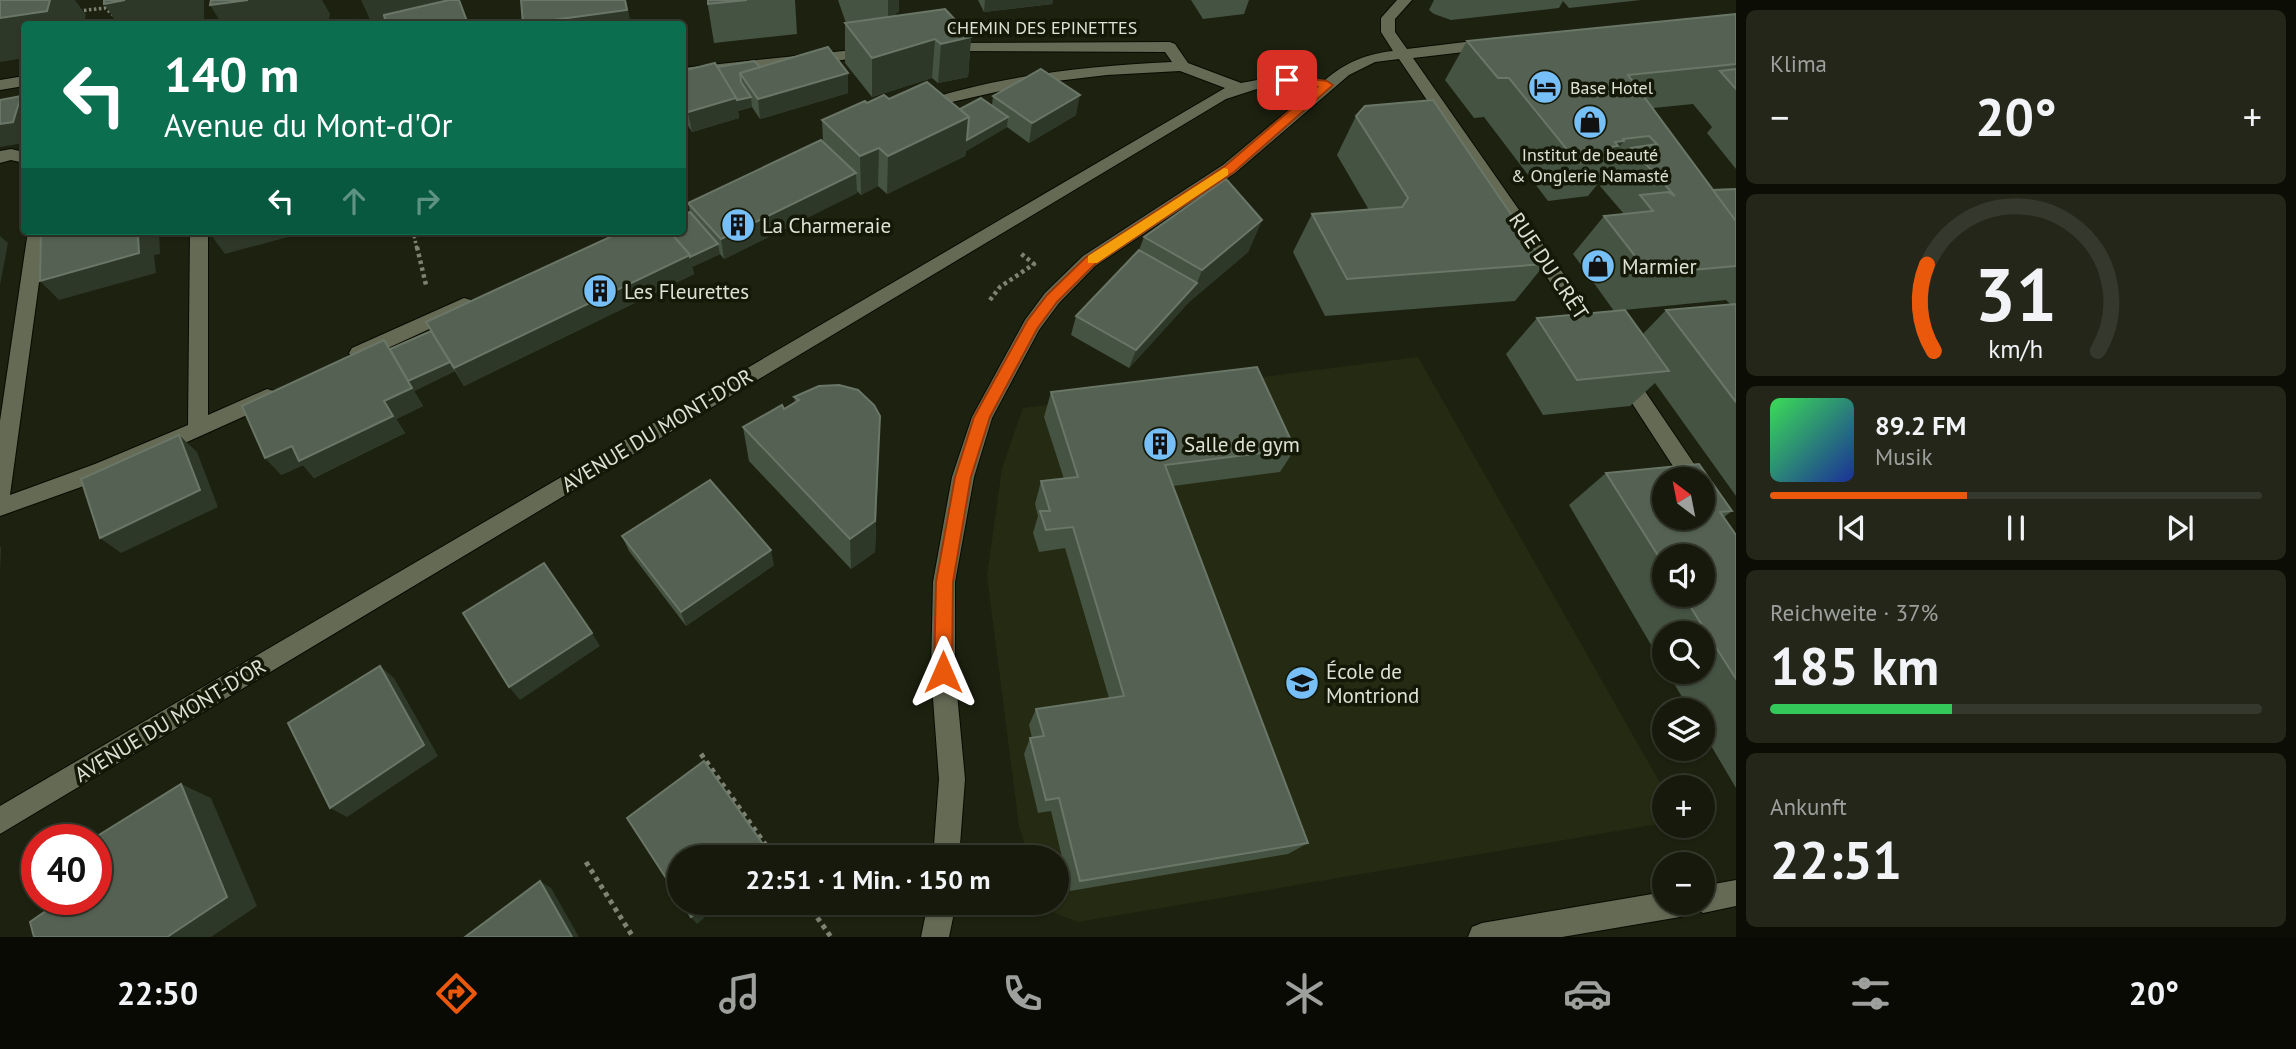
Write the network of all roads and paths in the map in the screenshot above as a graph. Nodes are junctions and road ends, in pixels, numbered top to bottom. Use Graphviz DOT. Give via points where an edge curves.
graph roads {
  1 [pos="1405,0"];
  2 [pos="79,11"];
  3 [pos="115,21"];
  4 [pos="1507,42"];
  5 [pos="922,48"];
  6 [pos="881,52"];
  7 [pos="1404,53"];
  8 [pos="1182,66"];
  9 [pos="686,73"];
  10 [pos="21,82"];
  11 [pos="0,85"];
  12 [pos="1327,85"];
  13 [pos="1238,88"];
  14 [pos="898,116"];
  15 [pos="0,157"];
  16 [pos="21,157"];
  17 [pos="36,235"];
  18 [pos="199,235"];
  19 [pos="414,235"];
  20 [pos="1019,252"];
  21 [pos="483,296"];
  22 [pos="990,300"];
  23 [pos="434,318"];
  24 [pos="347,359"];
  25 [pos="285,388"];
  26 [pos="198,429"];
  27 [pos="1685,467"];
  28 [pos="0,493"];
  29 [pos="0,507"];
  30 [pos="701,754"];
  31 [pos="0,821"];
  32 [pos="766,845"];
  33 [pos="947,845"];
  34 [pos="586,862"];
  35 [pos="1736,893"];
  36 [pos="1715,897"];
  37 [pos="1652,908"];
  38 [pos="815,915"];
  39 [pos="940,915"];
  40 [pos="633,937"];
  41 [pos="831,937"];
  42 [pos="935,937"];
  43 [pos="1482,937"];
  1 -- 7 [label="street" via="1388,18 1388,32"];
  2 -- 3 [label="path" via="105,8"];
  4 -- 7 [label="street"];
  5 -- 8 [label="street, CHEMIN DES EPINETTES" via="1170,47"];
  6 -- 9 [label="street"];
  7 -- 12 [label="street" via="1371,58"];
  7 -- 27 [label="street, RUE DU CRÊT"];
  8 -- 13 [label="street"];
  8 -- 14 [label="street" via="1031,79 948,98"];
  10 -- 11 [label="street"];
  12 -- 13 [label="street, AVENUE DU MONT-D'OR" via="1287,80"];
  12 -- 33 [label="street" via="1229,169 1090,261 1052,298 999,382 963,477 944,582 943,672 952,779"];
  13 -- 31 [label="street, AVENUE DU MONT-D'OR" via="1153,134"];
  15 -- 16 [label="street"];
  17 -- 28 [label="street"];
  18 -- 26 [label="street"];
  19 -- 23 [label="path"];
  20 -- 22 [label="path" via="1034,264 1000,286"];
  21 -- 23 [label="street"];
  23 -- 24 [label="street"];
  25 -- 26 [label="street"];
  26 -- 29 [label="street" via="44,494"];
  30 -- 32 [label="path"];
  34 -- 40 [label="path"];
  35 -- 36 [label="street"];
  37 -- 43 [label="street"];
  38 -- 41 [label="path"];
  39 -- 42 [label="street"];
}
